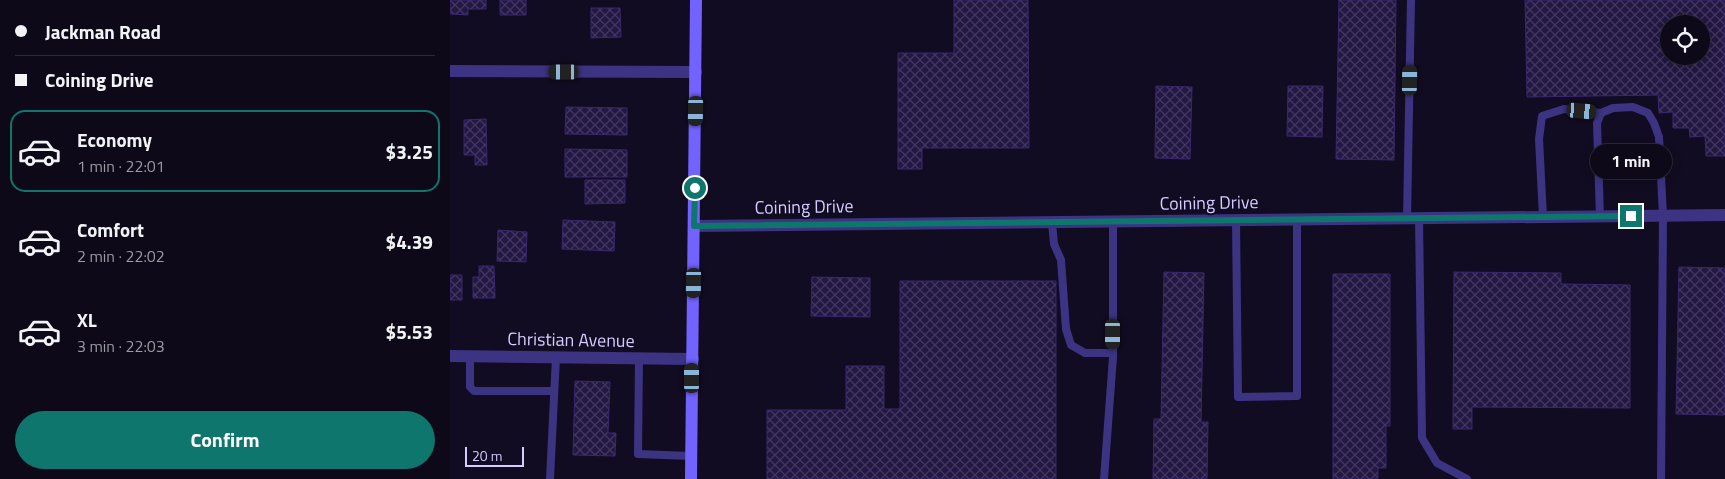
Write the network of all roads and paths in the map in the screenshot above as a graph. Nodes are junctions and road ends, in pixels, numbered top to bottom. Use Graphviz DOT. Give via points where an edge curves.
graph roads {
  1 [pos="696,0"];
  2 [pos="1411,0"];
  3 [pos="450,71"];
  4 [pos="696,72"];
  5 [pos="1601,113"];
  6 [pos="1725,215"];
  7 [pos="1663,216"];
  8 [pos="1543,217"];
  9 [pos="1600,217"];
  10 [pos="1413,219"];
  11 [pos="1236,220"];
  12 [pos="1297,220"];
  13 [pos="1052,222"];
  14 [pos="1114,222"];
  15 [pos="694,226"];
  16 [pos="1113,353"];
  17 [pos="450,356"];
  18 [pos="470,357"];
  19 [pos="556,357"];
  20 [pos="639,358"];
  21 [pos="693,359"];
  22 [pos="554,392"];
  23 [pos="692,456"];
  24 [pos="550,479"];
  25 [pos="691,479"];
  26 [pos="1104,479"];
  27 [pos="1467,479"];
  28 [pos="1662,479"];
  1 -- 4 [label="main road"];
  2 -- 10 [label="lane"];
  3 -- 4 [label="street"];
  4 -- 15 [label="main road"];
  5 -- 7 [label="lane" via="1613,108 1633,107 1648,113 1659,137"];
  5 -- 8 [label="lane" via="1564,109 1542,116"];
  5 -- 9 [label="lane" via="1597,123"];
  6 -- 7 [label="street, Coining Drive"];
  7 -- 9 [label="street, Coining Drive"];
  7 -- 28 [label="lane"];
  8 -- 9 [label="street, Coining Drive"];
  8 -- 10 [label="street, Coining Drive"];
  10 -- 12 [label="street, Coining Drive"];
  10 -- 27 [label="lane" via="1422,438 1437,463"];
  11 -- 12 [label="street, Coining Drive"];
  11 -- 12 [label="lane" via="1238,397 1297,396"];
  11 -- 14 [label="street, Coining Drive"];
  13 -- 14 [label="street, Coining Drive"];
  13 -- 15 [label="street, Coining Drive"];
  13 -- 16 [label="lane" via="1054,244 1062,260 1066,328 1071,345 1085,353"];
  14 -- 16 [label="lane"];
  15 -- 21 [label="main road"];
  16 -- 26 [label="lane"];
  17 -- 18 [label="street, Christian Avenue"];
  18 -- 19 [label="street, Christian Avenue"];
  18 -- 22 [label="lane" via="470,387 474,391"];
  19 -- 20 [label="street, Christian Avenue"];
  19 -- 22 [label="lane"];
  20 -- 21 [label="street, Christian Avenue"];
  20 -- 23 [label="lane" via="638,454"];
  21 -- 23 [label="main road"];
  22 -- 24 [label="lane"];
  23 -- 25 [label="main road"];
}
